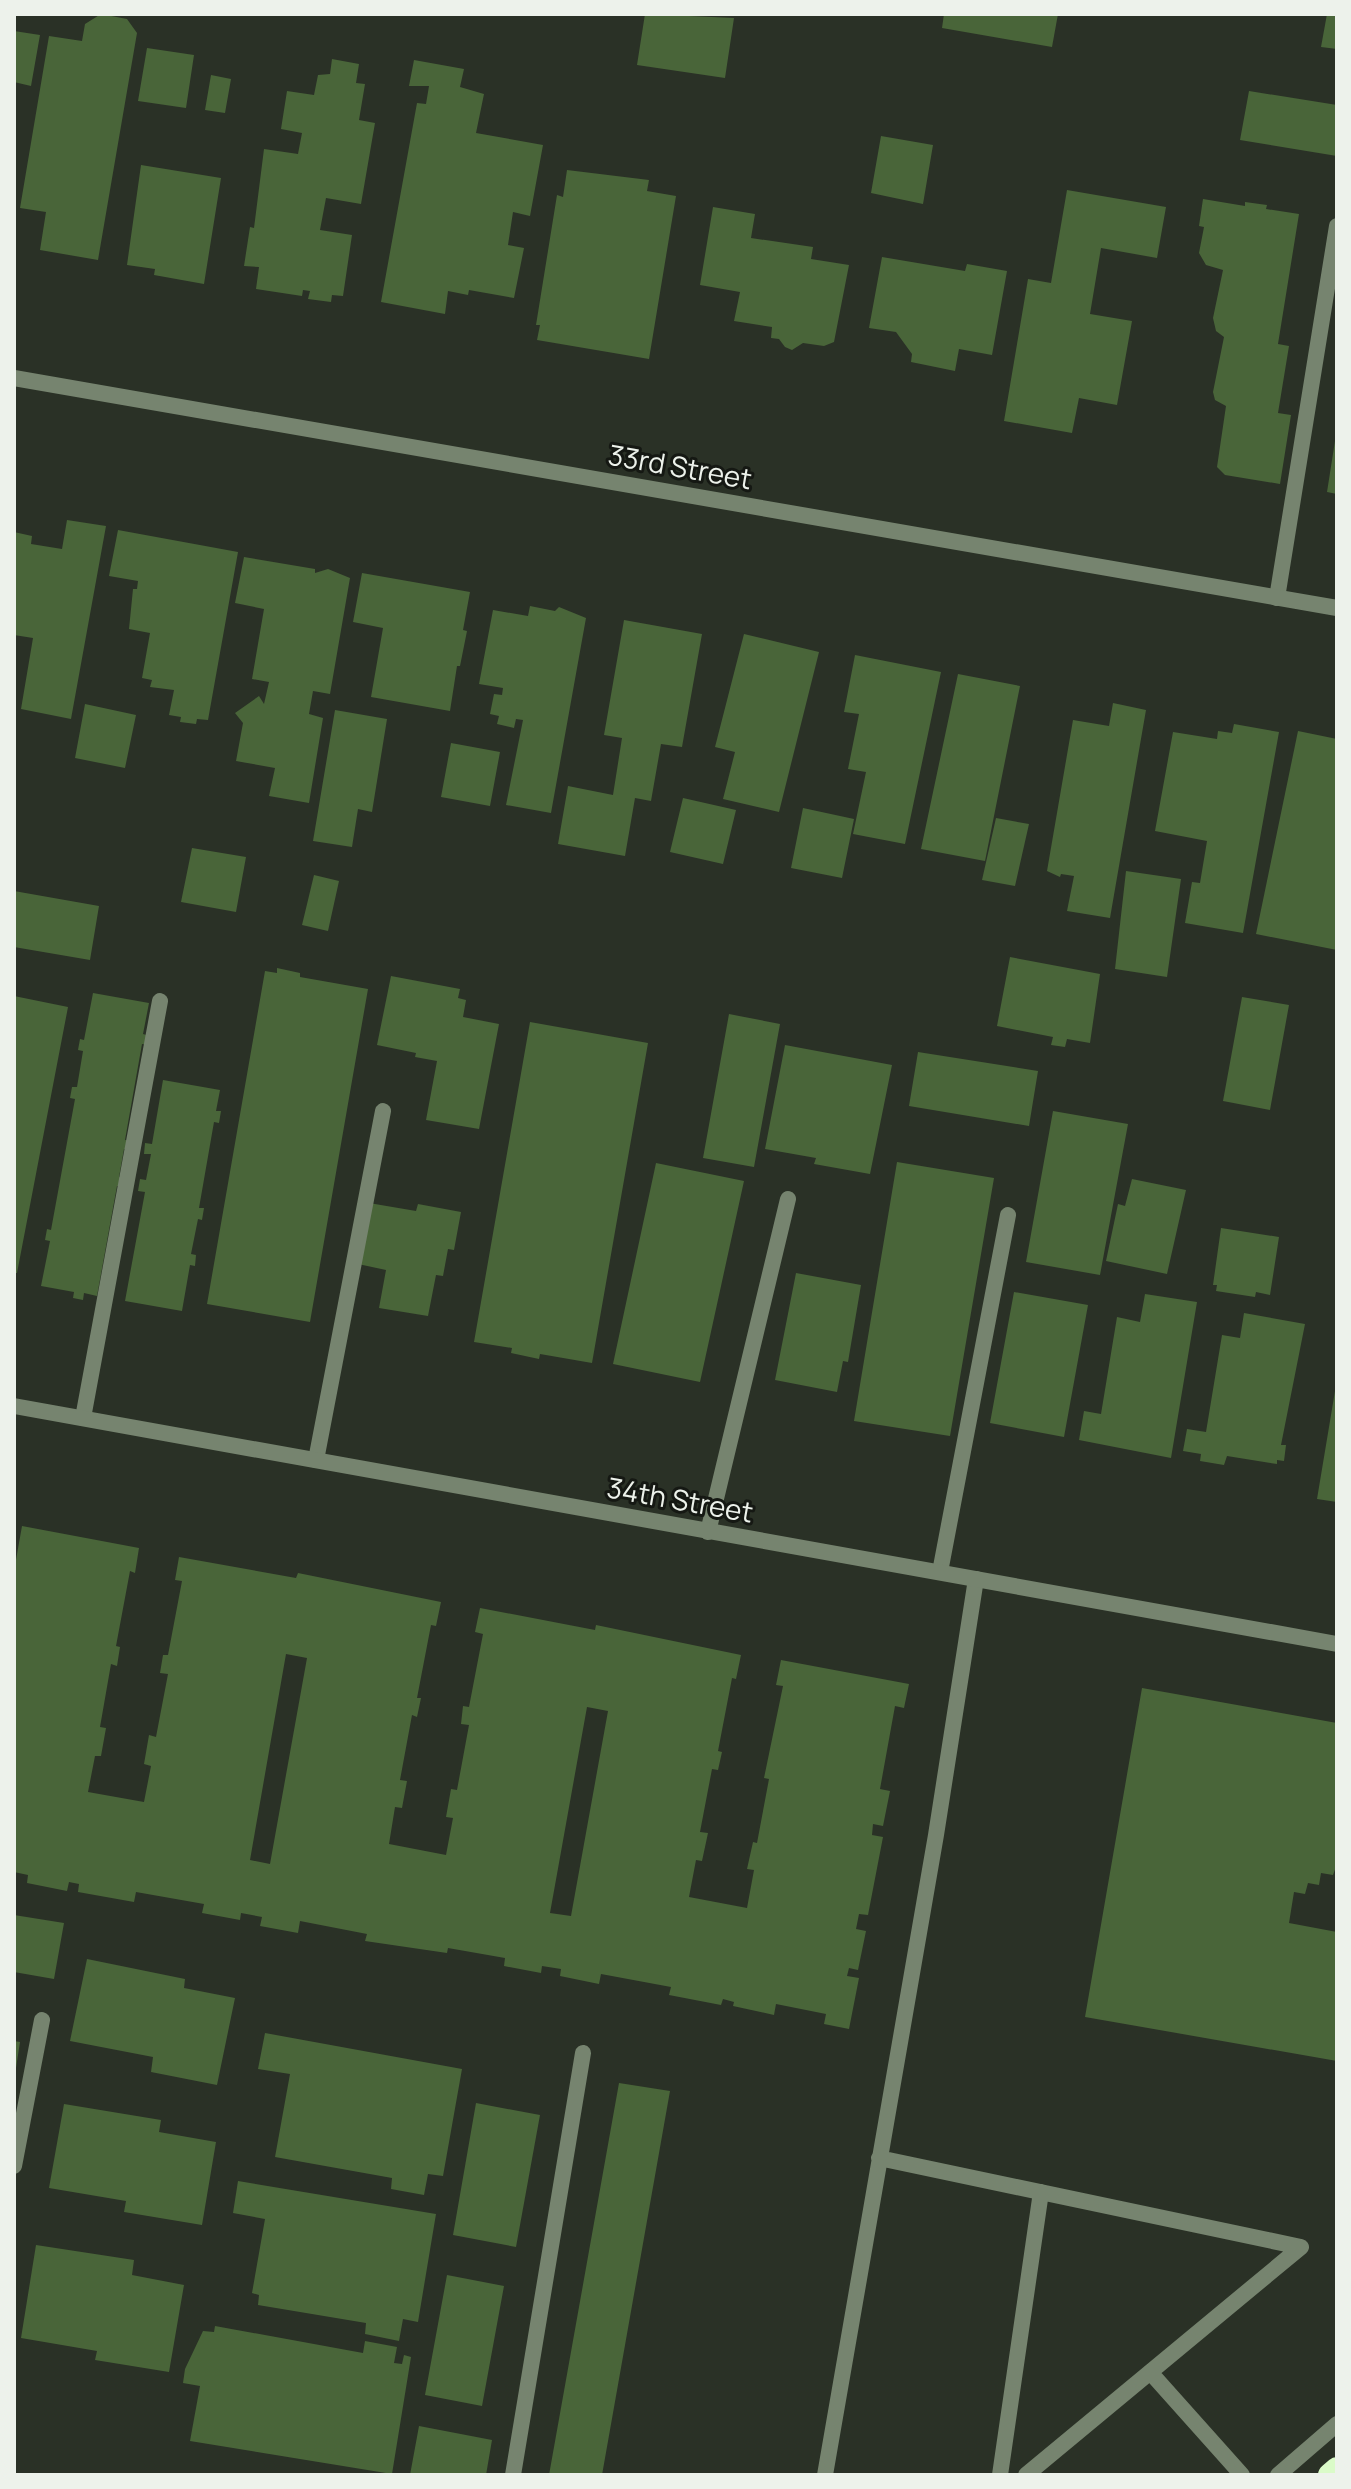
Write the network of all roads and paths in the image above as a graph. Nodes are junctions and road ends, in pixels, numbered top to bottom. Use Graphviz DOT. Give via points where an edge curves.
graph roads {
  1 [pos="1337,226"];
  2 [pos="14,378"];
  3 [pos="1277,598"];
  4 [pos="1337,608"];
  5 [pos="160,1001"];
  6 [pos="383,1111"];
  7 [pos="788,1199"];
  8 [pos="1008,1215"];
  9 [pos="14,1406"];
  10 [pos="83,1418"];
  11 [pos="316,1460"];
  12 [pos="708,1532"];
  13 [pos="940,1572"];
  14 [pos="976,1579"];
  15 [pos="1337,1644"];
  16 [pos="42,2020"];
  17 [pos="583,2053"];
  18 [pos="879,2158"];
  19 [pos="14,2166"];
  20 [pos="1041,2192"];
  21 [pos="1150,2372"];
  22 [pos="1337,2424"];
  23 [pos="1337,2469"];
  24 [pos="513,2475"];
  25 [pos="825,2475"];
  26 [pos="1000,2475"];
  27 [pos="1026,2475"];
  28 [pos="1242,2475"];
  29 [pos="1278,2475"];
  30 [pos="1330,2475"];
  1 -- 3 [label="street"];
  2 -- 3 [label="street, 33rd Street"];
  3 -- 4 [label="street, 33rd Street"];
  5 -- 10 [label="street"];
  6 -- 11 [label="street"];
  7 -- 12 [label="street"];
  8 -- 13 [label="street"];
  9 -- 10 [label="street, 34th Street"];
  10 -- 11 [label="street, 34th Street"];
  11 -- 12 [label="street, 34th Street"];
  12 -- 13 [label="street, 34th Street"];
  13 -- 14 [label="street, 34th Street"];
  14 -- 15 [label="street, 34th Street"];
  14 -- 18 [label="street"];
  16 -- 19 [label="street"];
  17 -- 24 [label="street"];
  18 -- 20 [label="street"];
  18 -- 25 [label="street"];
  20 -- 21 [label="street" via="1301,2247"];
  20 -- 26 [label="street"];
  21 -- 27 [label="street"];
  21 -- 28 [label="street"];
  22 -- 29 [label="street"];
  23 -- 30 [label="highway"];
}
